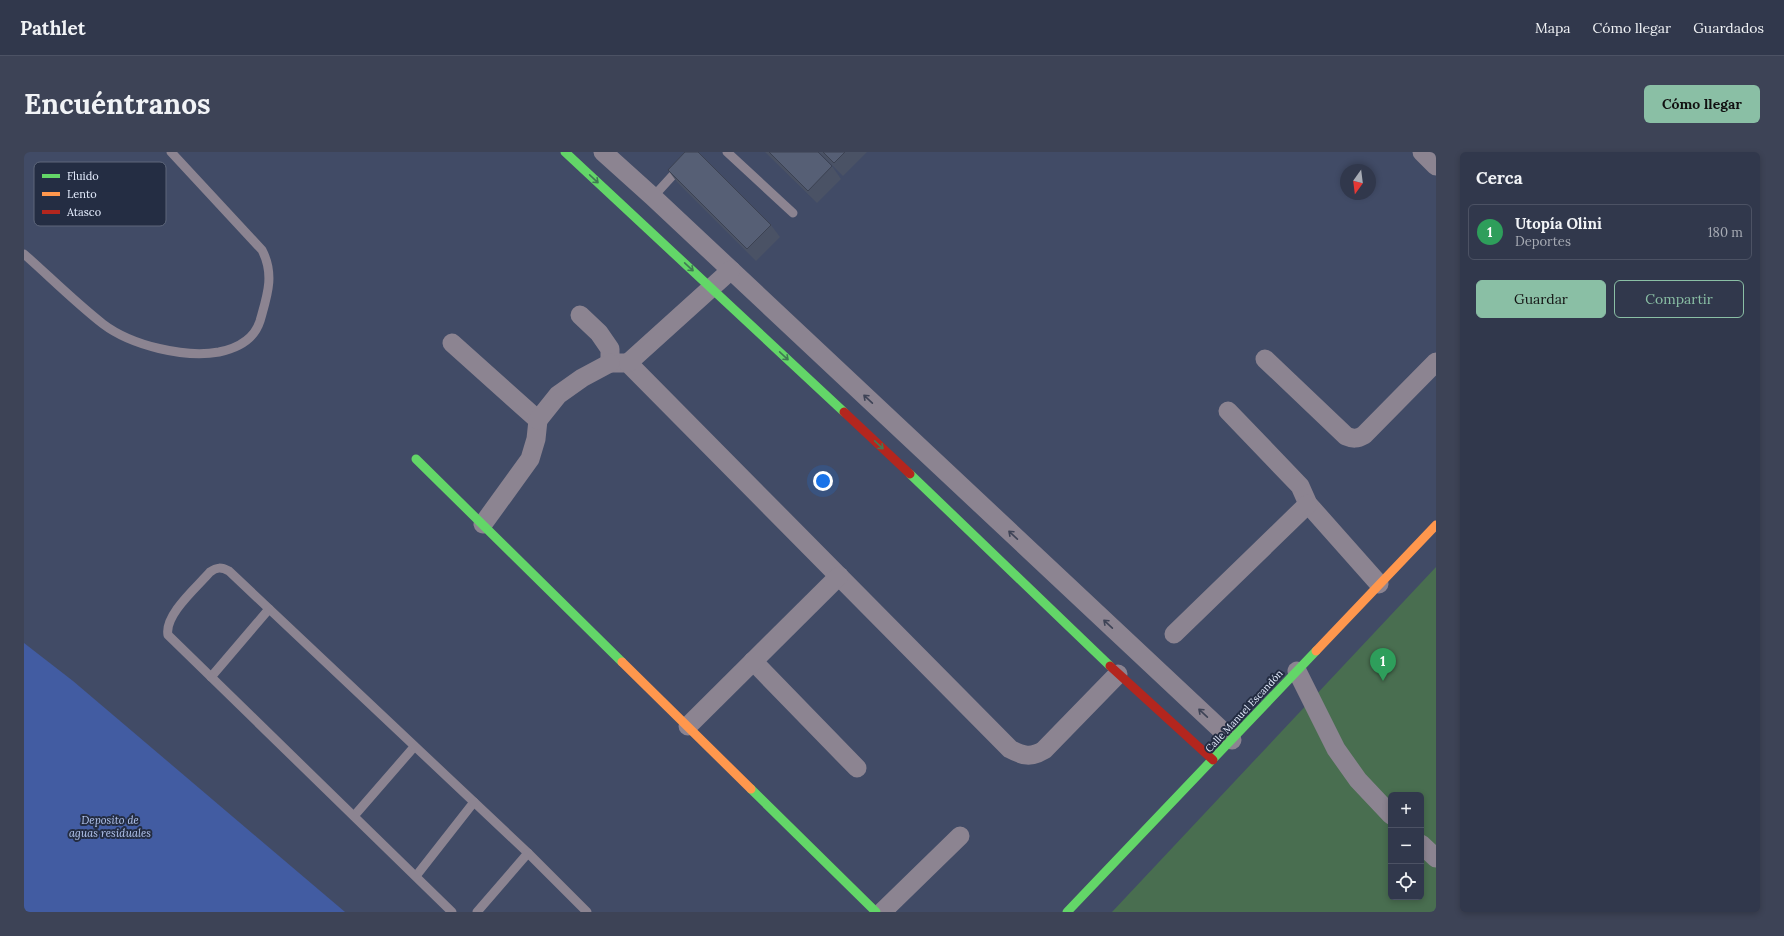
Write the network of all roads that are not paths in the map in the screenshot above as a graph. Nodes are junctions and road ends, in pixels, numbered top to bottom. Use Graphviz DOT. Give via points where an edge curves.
graph roads {
  1 [pos="171,152"];
  2 [pos="565,152"];
  3 [pos="603,152"];
  4 [pos="694,152"];
  5 [pos="727,152"];
  6 [pos="1422,152"];
  7 [pos="1436,166"];
  8 [pos="654,197"];
  9 [pos="793,213"];
  10 [pos="635,218"];
  11 [pos="24,254"];
  12 [pos="731,270"];
  13 [pos="712,288"];
  14 [pos="580,315"];
  15 [pos="452,343"];
  16 [pos="1266,359"];
  17 [pos="1436,362"];
  18 [pos="619,363"];
  19 [pos="1228,411"];
  20 [pos="538,420"];
  21 [pos="416,459"];
  22 [pos="962,487"];
  23 [pos="1308,504"];
  24 [pos="944,506"];
  25 [pos="483,524"];
  26 [pos="1436,525"];
  27 [pos="839,576"];
  28 [pos="1379,584"];
  29 [pos="269,609"];
  30 [pos="1174,634"];
  31 [pos="753,661"];
  32 [pos="1297,671"];
  33 [pos="1118,674"];
  34 [pos="211,677"];
  35 [pos="688,726"];
  36 [pos="1232,740"];
  37 [pos="414,747"];
  38 [pos="1212,760"];
  39 [pos="857,768"];
  40 [pos="474,802"];
  41 [pos="1388,812"];
  42 [pos="354,816"];
  43 [pos="960,836"];
  44 [pos="1424,847"];
  45 [pos="528,853"];
  46 [pos="1436,858"];
  47 [pos="416,876"];
  48 [pos="452,912"];
  49 [pos="477,912"];
  50 [pos="587,912"];
  51 [pos="876,912"];
  52 [pos="882,912"];
  53 [pos="1067,912"];
  1 -- 11 [label="lane" via="262,250 268,263 267,297 259,324 247,342 214,353 194,353 166,350 131,340 104,325"];
  2 -- 10 [label="street, one-way"];
  3 -- 8 [label="street"];
  4 -- 8 [label="lane"];
  5 -- 9 [label="lane"];
  6 -- 7 [label="street"];
  8 -- 10 [label="street"];
  8 -- 12 [label="street"];
  10 -- 13 [label="street, one-way"];
  12 -- 13 [label="street"];
  22 -- 12 [label="street, one-way"];
  13 -- 18 [label="street"];
  13 -- 24 [label="street, one-way"];
  14 -- 18 [label="street" via="599,333"];
  15 -- 20 [label="street"];
  16 -- 17 [label="street" via="1352,439 1364,435"];
  18 -- 20 [label="street" via="582,378 558,395"];
  18 -- 27 [label="street"];
  19 -- 23 [label="street" via="1300,486"];
  20 -- 25 [label="street" via="530,459"];
  21 -- 25 [label="street"];
  22 -- 24 [label="street"];
  36 -- 22 [label="street, one-way"];
  23 -- 28 [label="street"];
  23 -- 30 [label="street"];
  24 -- 33 [label="street"];
  25 -- 35 [label="street"];
  26 -- 28 [label="street, Calle Manuel Escandón"];
  27 -- 31 [label="street"];
  27 -- 33 [label="street" via="1010,749 1019,754 1029,756 1044,750"];
  28 -- 32 [label="street, Calle Manuel Escandón"];
  29 -- 34 [label="lane"];
  29 -- 34 [label="lane" via="229,571 216,568 170,617 166,629 168,635"];
  29 -- 37 [label="lane"];
  31 -- 35 [label="street"];
  31 -- 39 [label="street"];
  32 -- 36 [label="street, Calle Manuel Escandón"];
  32 -- 41 [label="street" via="1336,749 1358,780"];
  33 -- 38 [label="street"];
  34 -- 42 [label="lane"];
  35 -- 51 [label="street"];
  36 -- 38 [label="street, Calle Manuel Escandón"];
  37 -- 40 [label="lane"];
  37 -- 42 [label="lane"];
  38 -- 53 [label="street, Calle Manuel Escandón"];
  40 -- 45 [label="lane"];
  40 -- 47 [label="lane"];
  42 -- 47 [label="lane"];
  43 -- 52 [label="street"];
  44 -- 46 [label="street"];
  45 -- 49 [label="lane"];
  45 -- 50 [label="lane"];
  47 -- 48 [label="lane"];
}
